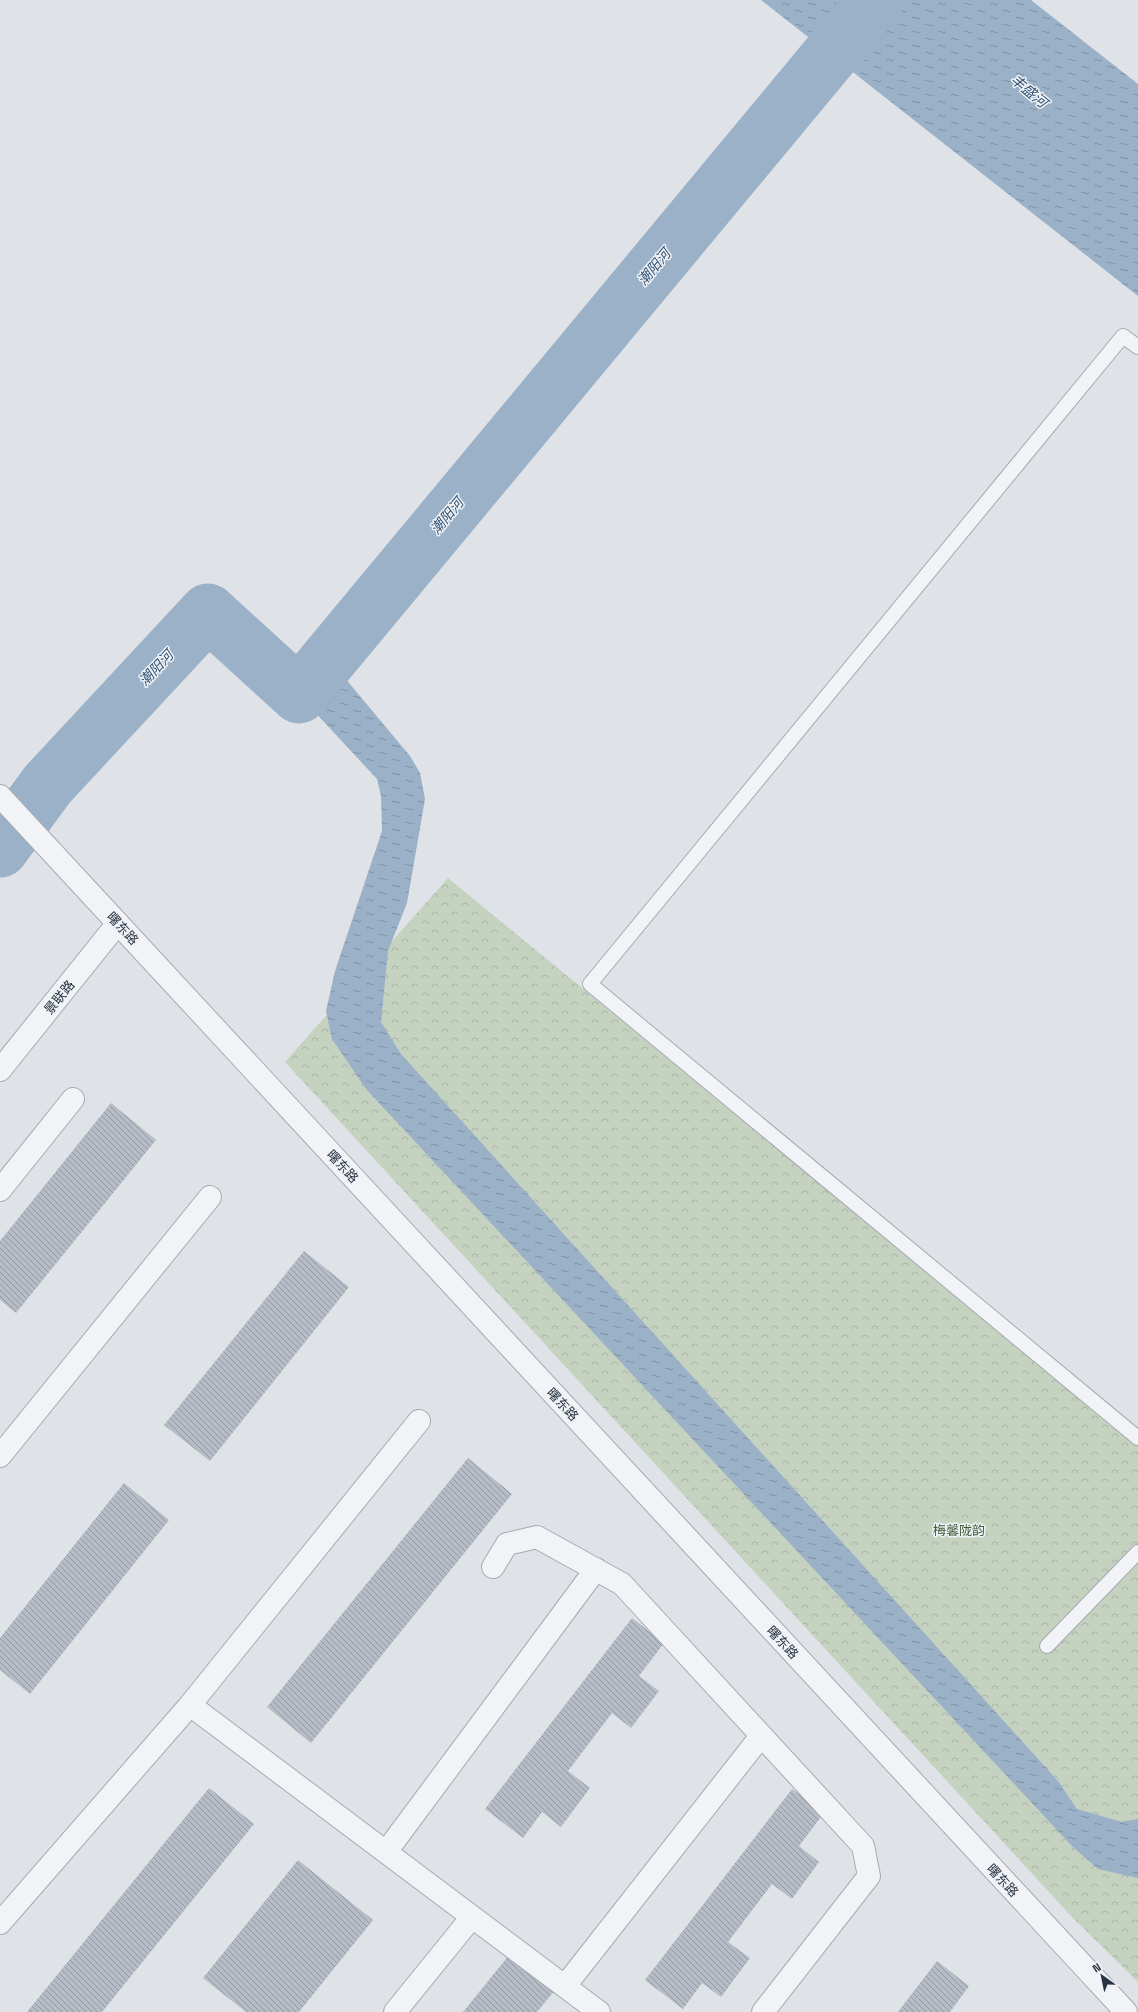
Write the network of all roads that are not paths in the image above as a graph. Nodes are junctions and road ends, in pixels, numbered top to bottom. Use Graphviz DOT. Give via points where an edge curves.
graph roads {
  1 [pos="1138,347"];
  2 [pos="0,796"];
  3 [pos="118,923"];
  4 [pos="0,1070"];
  5 [pos="73,1099"];
  6 [pos="0,1190"];
  7 [pos="210,1197"];
  8 [pos="419,1421"];
  9 [pos="1138,1438"];
  10 [pos="0,1456"];
  11 [pos="1138,1552"];
  12 [pos="493,1567"];
  13 [pos="596,1569"];
  14 [pos="1047,1646"];
  15 [pos="190,1706"];
  16 [pos="761,1736"];
  17 [pos="386,1852"];
  18 [pos="472,1917"];
  19 [pos="0,1923"];
  20 [pos="565,1986"];
  21 [pos="1122,2011"];
  22 [pos="395,2012"];
  23 [pos="599,2012"];
  24 [pos="763,2012"];
  1 -- 9 [label="lane" via="1123,336 590,984"];
  2 -- 3 [label="street, 曙东路"];
  3 -- 4 [label="street, 景联路"];
  3 -- 21 [label="street, 曙东路"];
  5 -- 6 [label="street"];
  7 -- 10 [label="street"];
  8 -- 15 [label="street"];
  11 -- 14 [label="lane"];
  12 -- 13 [label="street" via="507,1544 537,1538"];
  13 -- 16 [label="street" via="622,1584"];
  13 -- 17 [label="street"];
  15 -- 17 [label="street"];
  15 -- 19 [label="street"];
  16 -- 20 [label="street"];
  16 -- 24 [label="street" via="863,1846 869,1876"];
  17 -- 18 [label="street"];
  18 -- 20 [label="street"];
  18 -- 22 [label="street"];
  20 -- 23 [label="street"];
}
